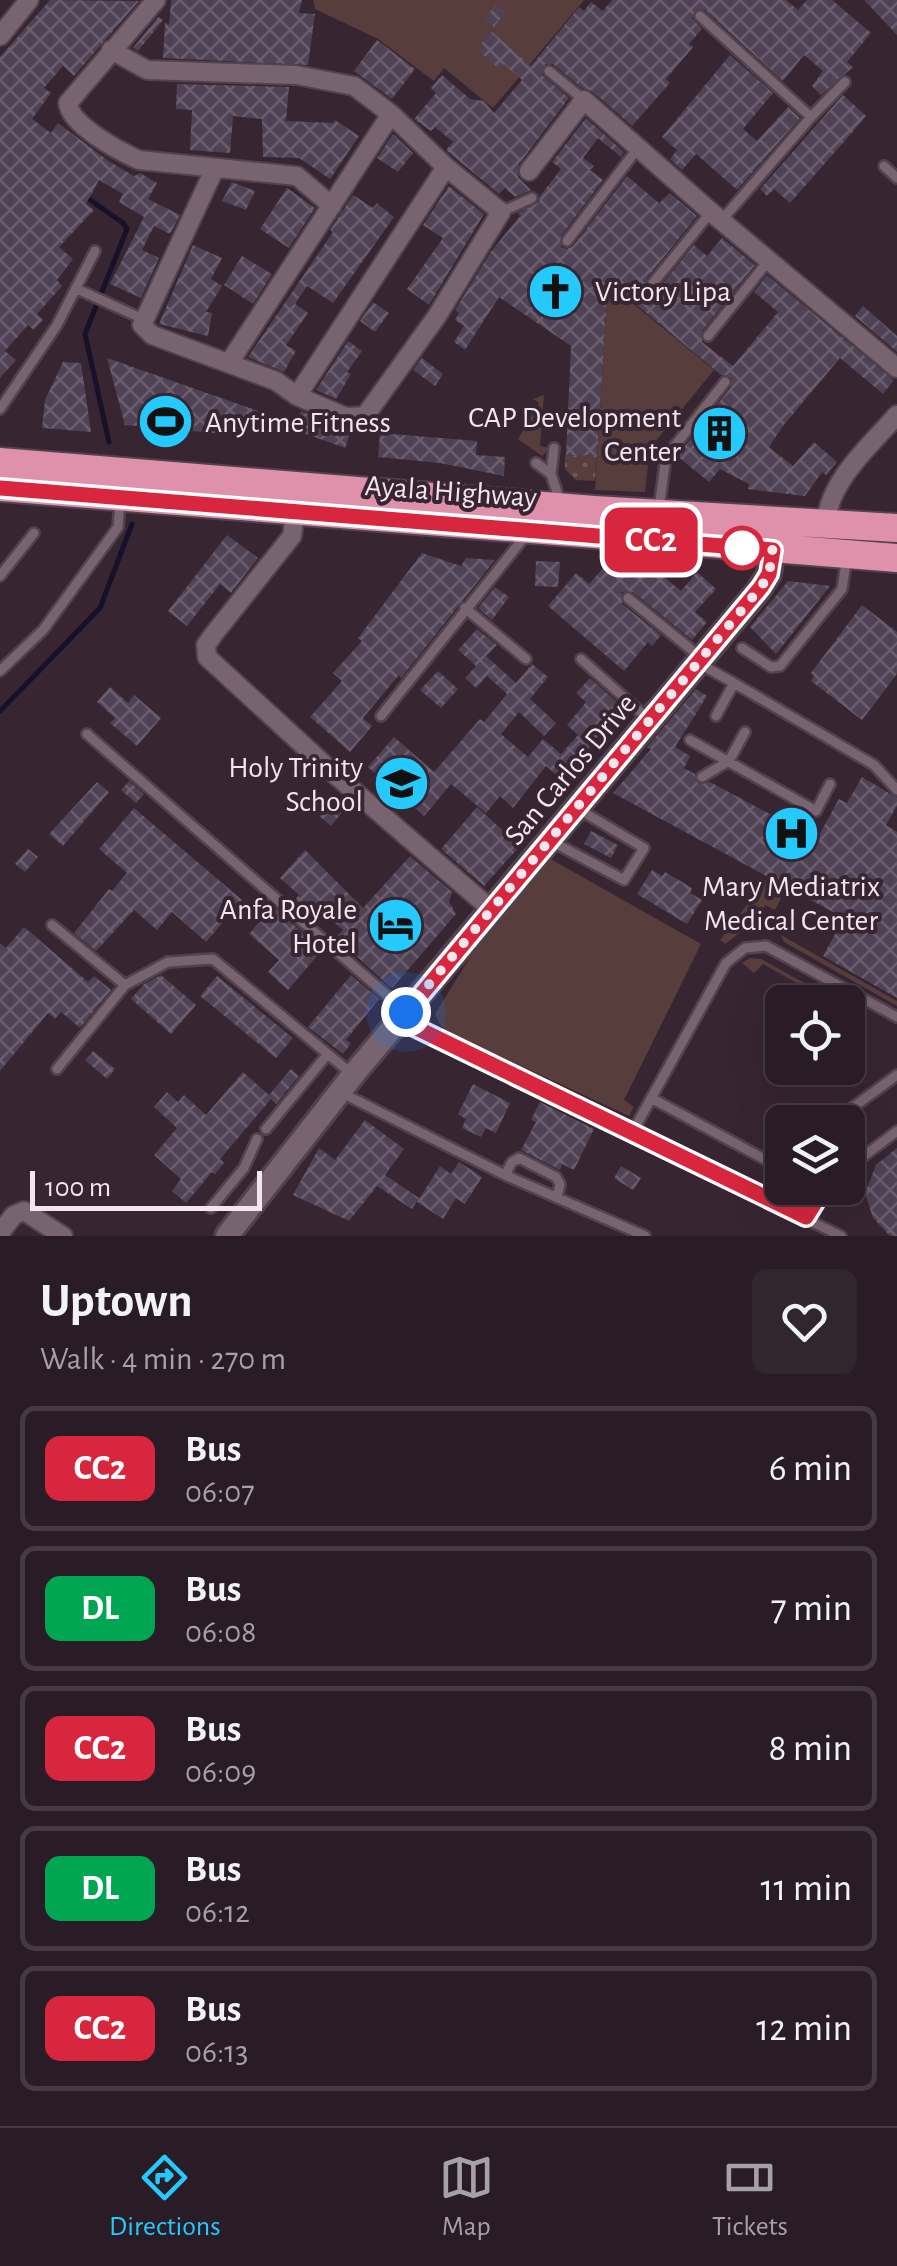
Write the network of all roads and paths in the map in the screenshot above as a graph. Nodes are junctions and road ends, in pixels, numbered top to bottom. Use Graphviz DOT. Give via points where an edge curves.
graph roads {
  1 [pos="29,0"];
  2 [pos="156,0"];
  3 [pos="700,16"];
  4 [pos="2,31"];
  5 [pos="111,50"];
  6 [pos="549,71"];
  7 [pos="845,82"];
  8 [pos="584,100"];
  9 [pos="391,114"];
  10 [pos="811,117"];
  11 [pos="638,148"];
  12 [pos="884,166"];
  13 [pos="446,167"];
  14 [pos="215,168"];
  15 [pos="528,171"];
  16 [pos="897,178"];
  17 [pos="532,198"];
  18 [pos="332,206"];
  19 [pos="500,212"];
  20 [pos="716,217"];
  21 [pos="567,241"];
  22 [pos="95,251"];
  23 [pos="768,260"];
  24 [pos="653,282"];
  25 [pos="77,289"];
  26 [pos="143,319"];
  27 [pos="708,336"];
  28 [pos="229,362"];
  29 [pos="897,368"];
  30 [pos="725,382"];
  31 [pos="297,396"];
  32 [pos="0,409"];
  33 [pos="897,414"];
  34 [pos="554,448"];
  35 [pos="0,462"];
  36 [pos="536,463"];
  37 [pos="551,474"];
  38 [pos="0,488"];
  39 [pos="134,490"];
  40 [pos="560,508"];
  41 [pos="295,513"];
  42 [pos="658,513"];
  43 [pos="826,524"];
  44 [pos="897,528"];
  45 [pos="531,530"];
  46 [pos="34,533"];
  47 [pos="773,550"];
  48 [pos="847,555"];
  49 [pos="897,558"];
  50 [pos="0,576"];
  51 [pos="628,598"];
  52 [pos="465,608"];
  53 [pos="742,648"];
  54 [pos="526,659"];
  55 [pos="581,660"];
  56 [pos="700,660"];
  57 [pos="0,671"];
  58 [pos="734,683"];
  59 [pos="381,716"];
  60 [pos="716,716"];
  61 [pos="650,721"];
  62 [pos="745,732"];
  63 [pos="87,734"];
  64 [pos="690,740"];
  65 [pos="729,761"];
  66 [pos="702,777"];
  67 [pos="830,784"];
  68 [pos="897,790"];
  69 [pos="576,808"];
  70 [pos="549,839"];
  71 [pos="492,910"];
  72 [pos="52,925"];
  73 [pos="125,986"];
  74 [pos="403,1016"];
  75 [pos="897,1017"];
  76 [pos="326,1056"];
  77 [pos="58,1069"];
  78 [pos="897,1075"];
  79 [pos="346,1083"];
  80 [pos="651,1098"];
  81 [pos="856,1105"];
  82 [pos="266,1129"];
  83 [pos="897,1131"];
  84 [pos="632,1133"];
  85 [pos="257,1139"];
  86 [pos="865,1155"];
  87 [pos="765,1159"];
  88 [pos="505,1175"];
  89 [pos="556,1198"];
  90 [pos="813,1205"];
  91 [pos="211,1208"];
  92 [pos="806,1217"];
  93 [pos="3,1222"];
  94 [pos="63,1236"];
  95 [pos="226,1236"];
  96 [pos="645,1236"];
  97 [pos="840,1236"];
  1 -- 4 [label="street"];
  2 -- 5 [label="street"];
  3 -- 10 [label="lane"];
  5 -- 9 [label="street" via="147,70 344,82"];
  5 -- 14 [label="street" via="68,103 73,116 139,160"];
  6 -- 8 [label="lane"];
  7 -- 10 [label="lane"];
  8 -- 11 [label="street"];
  8 -- 15 [label="street"];
  9 -- 13 [label="street"];
  9 -- 18 [label="street"];
  10 -- 20 [label="lane"];
  11 -- 20 [label="street"];
  11 -- 21 [label="lane"];
  12 -- 16 [label="lane"];
  13 -- 19 [label="street"];
  13 -- 31 [label="street"];
  14 -- 18 [label="street" via="297,176"];
  14 -- 26 [label="street"];
  17 -- 19 [label="lane"];
  18 -- 28 [label="street"];
  19 -- 31 [label="street" via="370,412 354,419"];
  20 -- 23 [label="street"];
  20 -- 24 [label="lane"];
  22 -- 25 [label="lane"];
  23 -- 27 [label="lane"];
  23 -- 29 [label="street"];
  25 -- 26 [label="lane"];
  25 -- 32 [label="lane"];
  26 -- 28 [label="street" via="152,335"];
  28 -- 31 [label="street"];
  30 -- 42 [label="lane" via="666,457"];
  33 -- 43 [label="street" via="837,489"];
  34 -- 37 [label="lane"];
  35 -- 39 [label="highway, Ayala Highway"];
  36 -- 37 [label="lane"];
  37 -- 40 [label="lane"];
  38 -- 39 [label="highway, Ayala Highway"];
  39 -- 40 [label="highway, Ayala Highway"];
  39 -- 41 [label="highway, Ayala Highway"];
  39 -- 57 [label="lane" via="118,527 43,630"];
  40 -- 42 [label="highway, Ayala Highway"];
  41 -- 45 [label="highway, Ayala Highway"];
  41 -- 71 [label="street" via="292,536 212,635 207,657"];
  42 -- 43 [label="highway, Ayala Highway"];
  43 -- 44 [label="highway, Ayala Highway"];
  45 -- 47 [label="highway, Ayala Highway"];
  45 -- 52 [label="lane"];
  46 -- 50 [label="lane"];
  47 -- 48 [label="highway, Ayala Highway"];
  47 -- 56 [label="street, San Carlos Drive" via="764,582"];
  48 -- 49 [label="highway, Ayala Highway"];
  48 -- 53 [label="lane" via="842,589 782,664 771,667"];
  51 -- 56 [label="lane"];
  52 -- 54 [label="lane"];
  52 -- 59 [label="lane"];
  55 -- 61 [label="lane"];
  56 -- 58 [label="lane"];
  56 -- 61 [label="street, San Carlos Drive"];
  58 -- 60 [label="lane"];
  58 -- 68 [label="lane" via="874,765"];
  61 -- 69 [label="street, San Carlos Drive"];
  62 -- 65 [label="lane"];
  63 -- 74 [label="lane"];
  64 -- 65 [label="lane"];
  65 -- 66 [label="lane"];
  65 -- 67 [label="lane" via="816,811"];
  69 -- 70 [label="street, San Carlos Drive"];
  69 -- 70 [label="lane" via="644,848 624,880"];
  70 -- 71 [label="street, San Carlos Drive"];
  71 -- 74 [label="street, San Carlos Drive"];
  72 -- 73 [label="lane"];
  73 -- 76 [label="lane" via="168,962 213,959"];
  73 -- 77 [label="lane"];
  74 -- 79 [label="street, San Carlos Drive"];
  74 -- 84 [label="lane"];
  75 -- 80 [label="lane" via="770,948 750,946 726,963"];
  76 -- 79 [label="lane"];
  76 -- 82 [label="lane"];
  78 -- 81 [label="lane"];
  79 -- 88 [label="lane"];
  79 -- 95 [label="street, San Carlos Drive"];
  80 -- 84 [label="lane"];
  80 -- 87 [label="lane"];
  83 -- 86 [label="lane"];
  84 -- 92 [label="lane"];
  85 -- 91 [label="lane" via="244,1168"];
  88 -- 89 [label="lane"];
  88 -- 89 [label="lane" via="519,1158 556,1177"];
  89 -- 96 [label="lane"];
  90 -- 92 [label="lane"];
  92 -- 97 [label="lane"];
  93 -- 94 [label="street" via="28,1212"];
}
